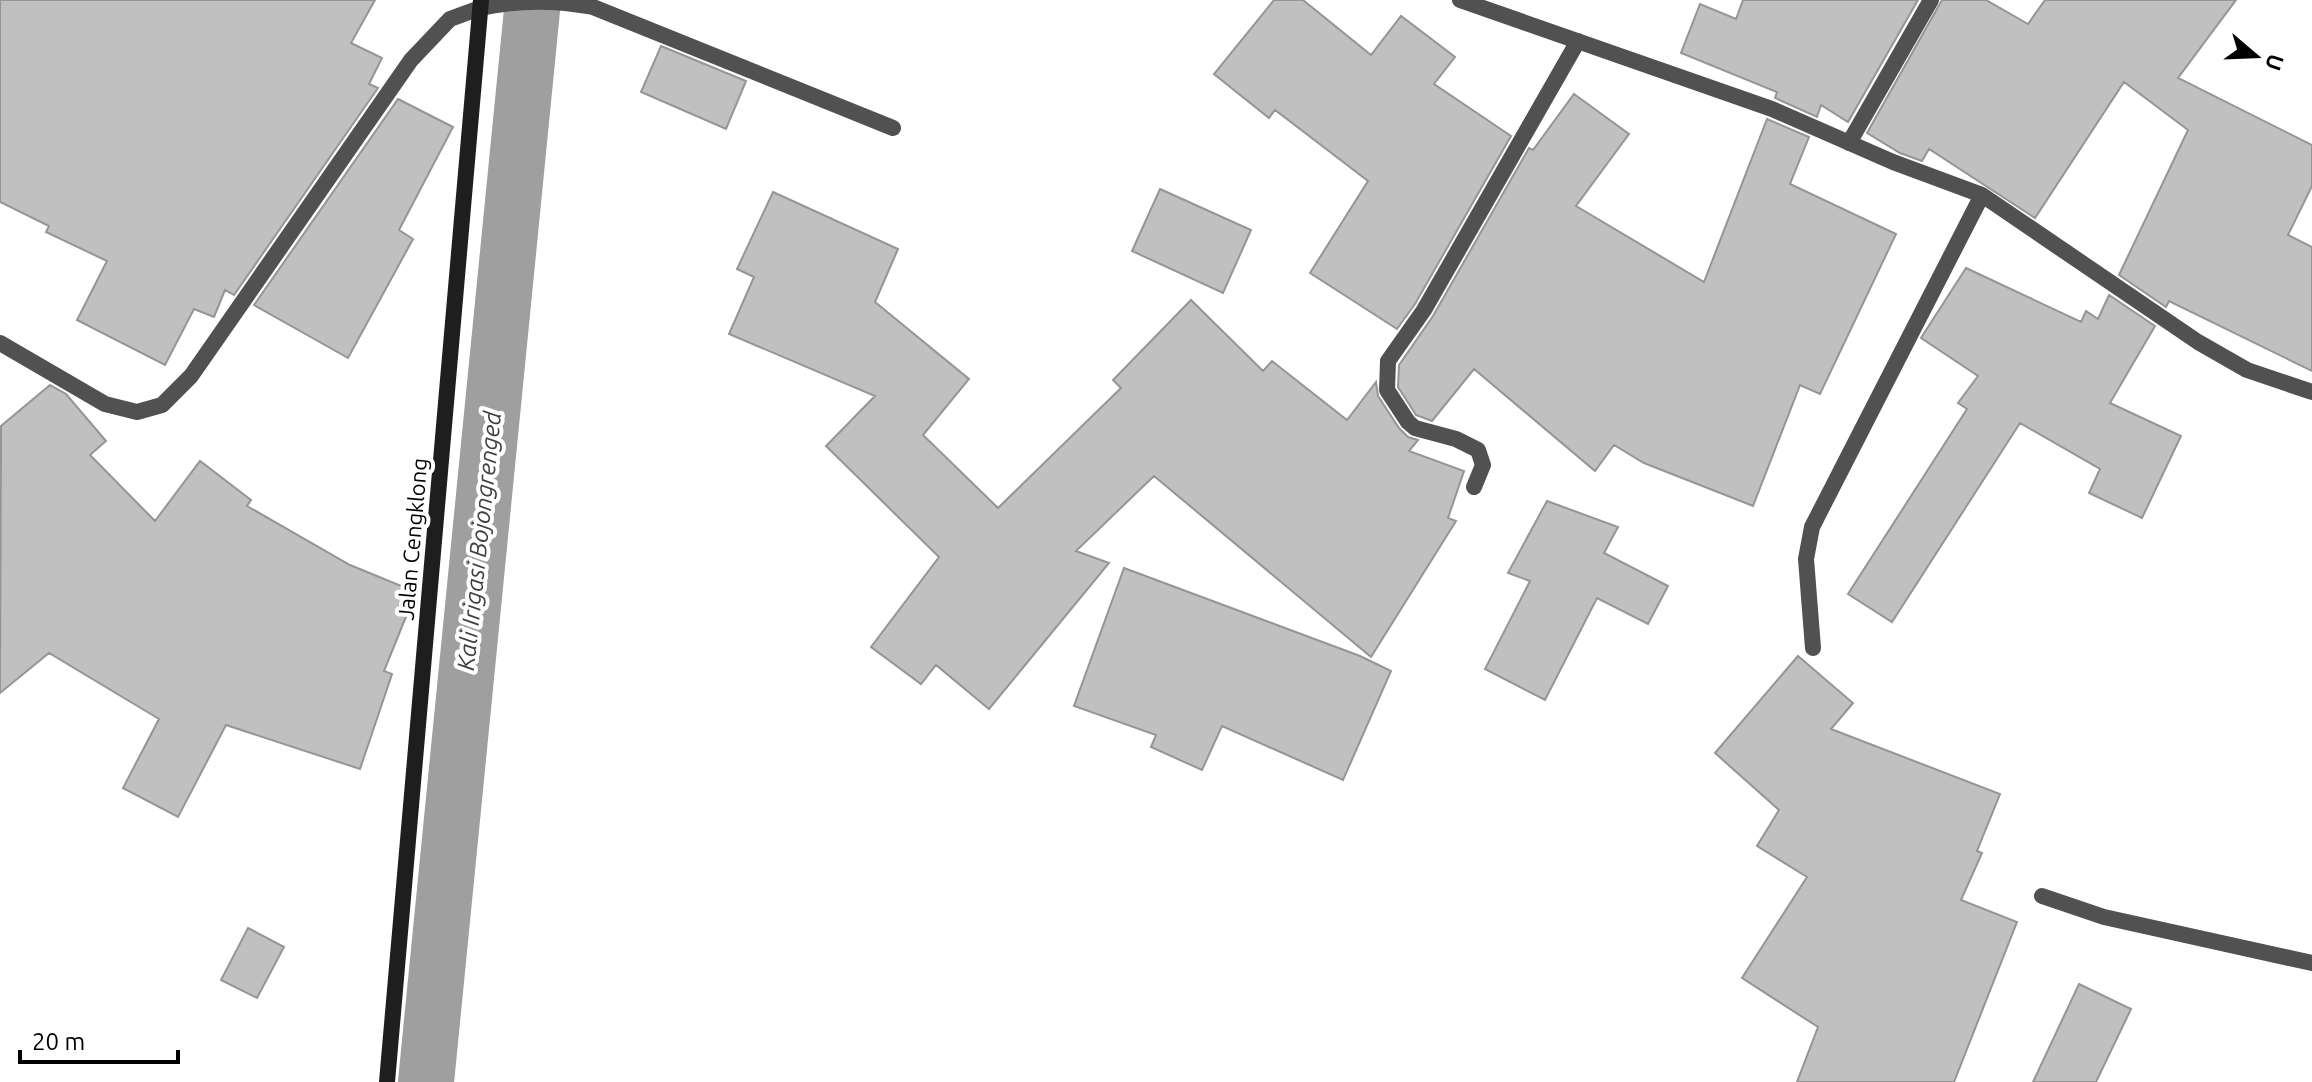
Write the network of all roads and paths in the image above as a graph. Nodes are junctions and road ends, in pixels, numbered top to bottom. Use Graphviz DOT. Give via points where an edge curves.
graph roads {
  1 [pos="1460,0"];
  2 [pos="1931,0"];
  3 [pos="509,1"];
  4 [pos="480,4"];
  5 [pos="1578,41"];
  6 [pos="893,128"];
  7 [pos="1849,143"];
  8 [pos="1982,195"];
  9 [pos="0,343"];
  10 [pos="2312,392"];
  11 [pos="1474,487"];
  12 [pos="1813,648"];
  13 [pos="2042,896"];
  14 [pos="2312,963"];
  15 [pos="387,1082"];
  1 -- 5 [label="street"];
  2 -- 7 [label="street"];
  3 -- 4 [label="street"];
  3 -- 6 [label="street" via="593,7"];
  4 -- 9 [label="street" via="450,19 411,60 191,376 162,405 137,412 105,404"];
  4 -- 15 [label="main road, Jalan Cengklong"];
  5 -- 7 [label="street" via="1772,109"];
  5 -- 11 [label="street" via="1424,310 1388,361 1387,390 1408,422 1478,450 1483,461"];
  7 -- 8 [label="street"];
  8 -- 10 [label="street" via="2198,342 2247,370"];
  8 -- 12 [label="street" via="1812,527 1806,559"];
  13 -- 14 [label="street" via="2104,917"];
}
